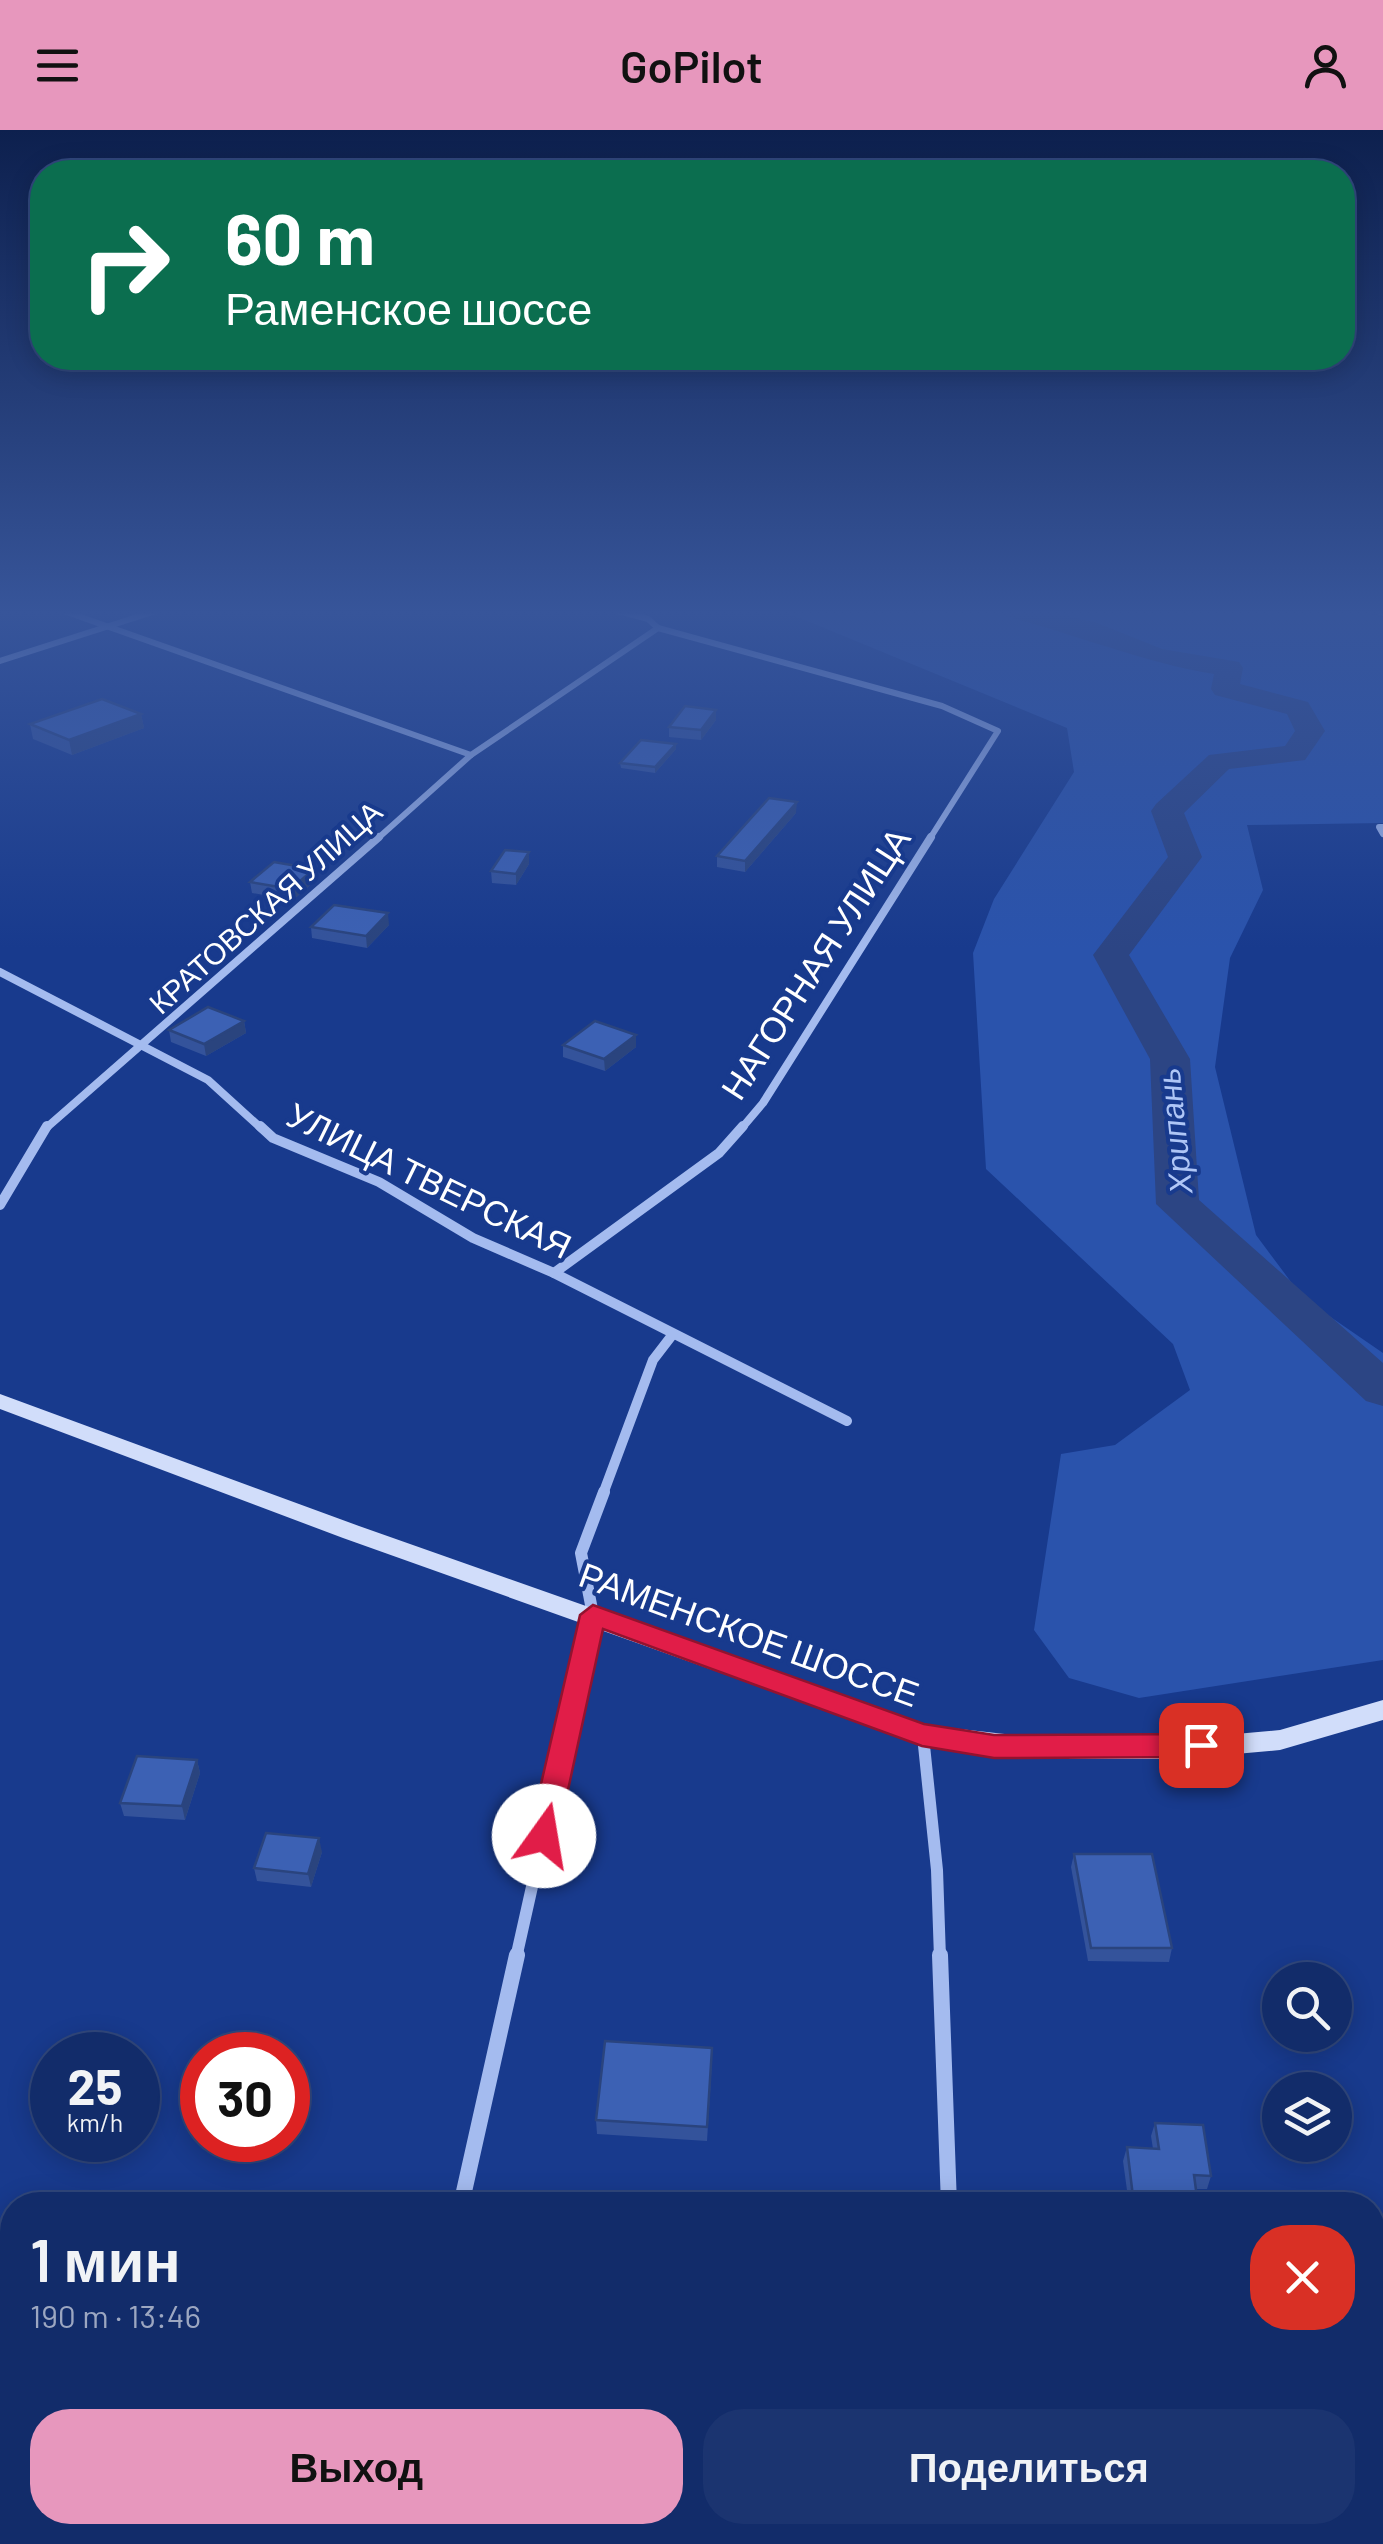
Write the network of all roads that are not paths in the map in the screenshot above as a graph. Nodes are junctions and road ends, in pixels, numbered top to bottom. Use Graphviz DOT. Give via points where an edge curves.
graph roads {
  1 [pos="380,723"];
  2 [pos="519,723"];
  3 [pos="978,723"];
  4 [pos="471,755"];
  5 [pos="0,972"];
  6 [pos="146,1045"];
  7 [pos="0,1205"];
  8 [pos="554,1273"];
  9 [pos="673,1334"];
  10 [pos="0,1401"];
  11 [pos="847,1421"];
  12 [pos="593,1615"];
  13 [pos="1383,1710"];
  14 [pos="922,1735"];
  15 [pos="464,2192"];
  16 [pos="949,2192"];
  1 -- 4 [label="street"];
  2 -- 4 [label="street, КРАТОВСКАЯ УЛИЦА"];
  3 -- 8 [label="street, НАГОРНАЯ УЛИЦА" via="998,732 764,1103 718,1152"];
  4 -- 6 [label="street, КРАТОВСКАЯ УЛИЦА"];
  5 -- 6 [label="street, УЛИЦА ТВЕРСКАЯ"];
  6 -- 7 [label="street, КРАТОВСКАЯ УЛИЦА" via="48,1124"];
  6 -- 8 [label="street, УЛИЦА ТВЕРСКАЯ" via="208,1080 272,1138 379,1182 473,1238"];
  8 -- 9 [label="street, УЛИЦА ТВЕРСКАЯ"];
  9 -- 11 [label="street, УЛИЦА ТВЕРСКАЯ"];
  9 -- 12 [label="street" via="654,1360 581,1553"];
  10 -- 12 [label="main road, РАМЕНСКОЕ ШОССЕ"];
  12 -- 14 [label="main road, РАМЕНСКОЕ ШОССЕ"];
  12 -- 15 [label="street"];
  13 -- 14 [label="main road, РАМЕНСКОЕ ШОССЕ" via="1268,1742 994,1746"];
  14 -- 16 [label="street" via="938,1870"];
}
